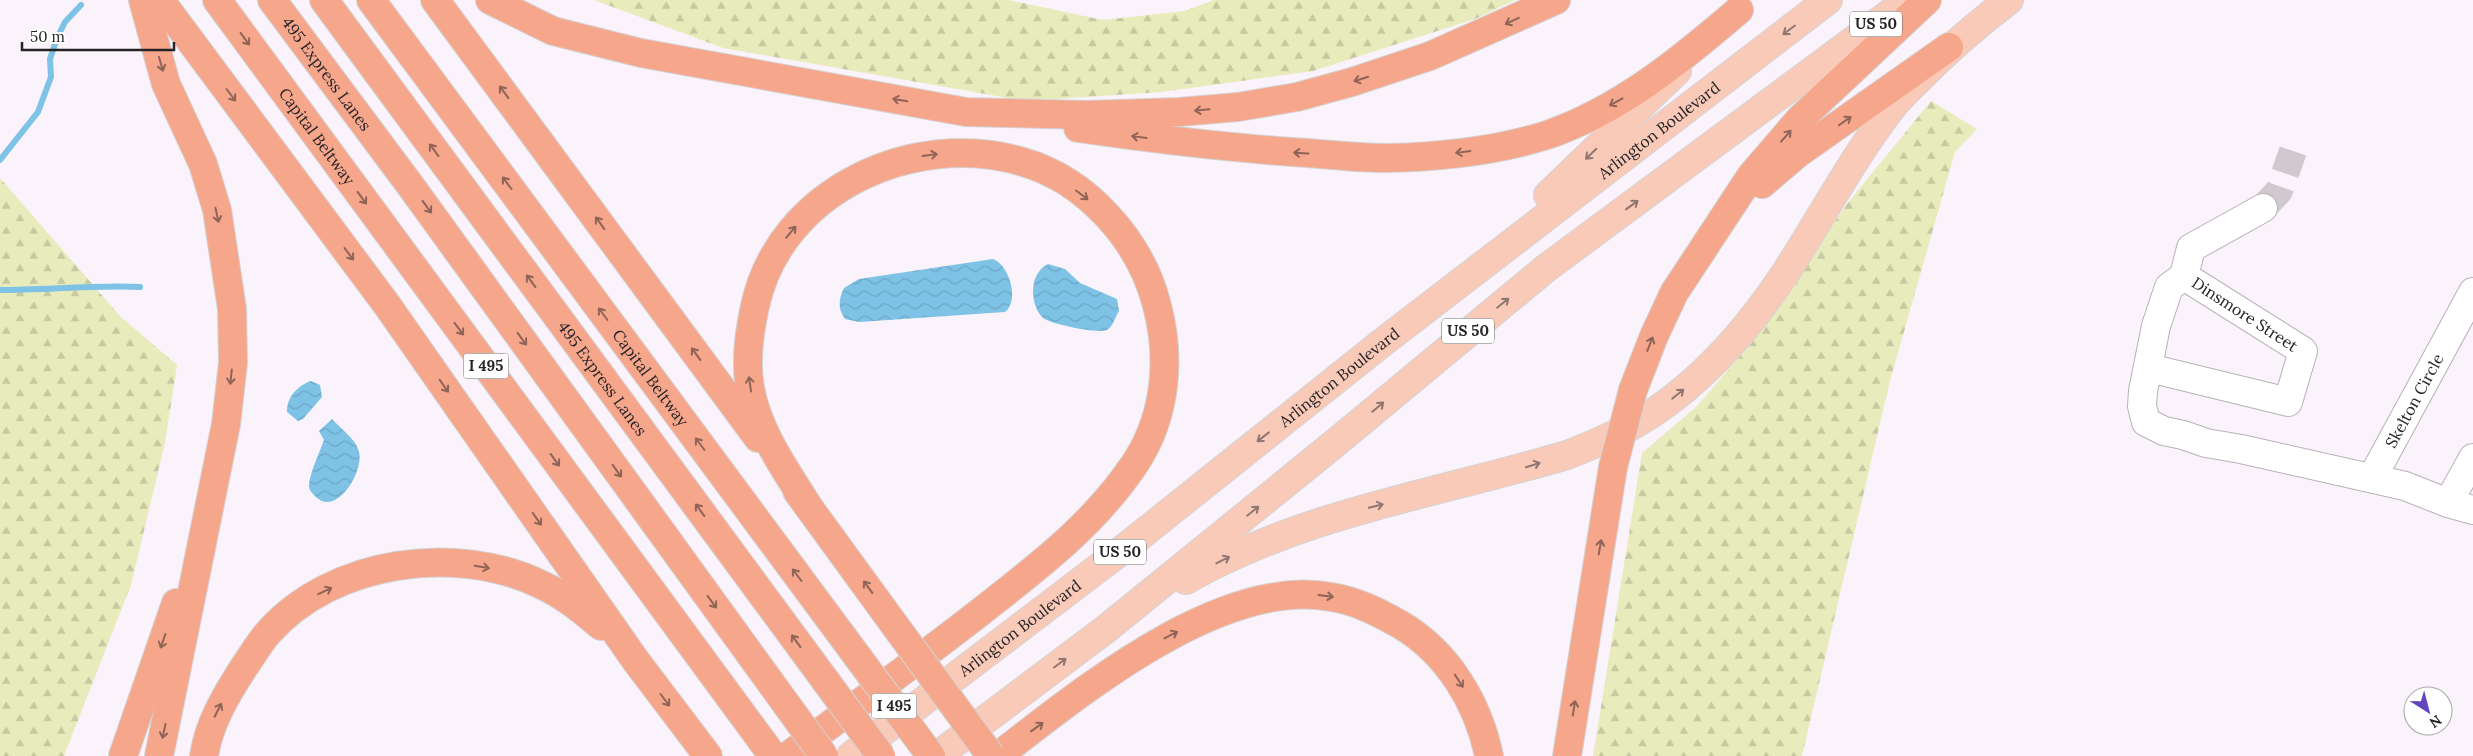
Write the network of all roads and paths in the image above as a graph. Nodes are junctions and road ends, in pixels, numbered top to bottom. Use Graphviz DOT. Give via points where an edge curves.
graph roads {
  1 [pos="143,0"];
  2 [pos="160,0"];
  3 [pos="217,0"];
  4 [pos="272,0"];
  5 [pos="324,0"];
  6 [pos="371,0"];
  7 [pos="435,0"];
  8 [pos="490,0"];
  9 [pos="1556,0"];
  10 [pos="1828,0"];
  11 [pos="1908,0"];
  12 [pos="1927,0"];
  13 [pos="2009,0"];
  14 [pos="1745,5"];
  15 [pos="1949,47"];
  16 [pos="966,112"];
  17 [pos="2263,208"];
  18 [pos="1726,217"];
  19 [pos="2184,276"];
  20 [pos="2473,292"];
  21 [pos="2464,329"];
  22 [pos="1384,342"];
  23 [pos="2149,368"];
  24 [pos="2473,458"];
  25 [pos="2372,478"];
  26 [pos="213,495"];
  27 [pos="808,506"];
  28 [pos="2460,507"];
  29 [pos="1106,629"];
  30 [pos="636,661"];
  31 [pos="123,756"];
  32 [pos="159,756"];
  33 [pos="204,756"];
  34 [pos="708,756"];
  35 [pos="773,756"];
  36 [pos="788,756"];
  37 [pos="824,756"];
  38 [pos="851,756"];
  39 [pos="881,756"];
  40 [pos="931,756"];
  41 [pos="937,756"];
  42 [pos="992,756"];
  43 [pos="998,756"];
  44 [pos="1489,756"];
  45 [pos="1567,756"];
  1 -- 26 [label="highway, one-way" via="166,84 203,164 225,253 232,309 233,363"];
  2 -- 30 [label="highway, one-way" via="387,305"];
  3 -- 35 [label="highway, Capital Beltway / I 495, one-way"];
  4 -- 37 [label="highway, 495 Express Lanes / I 495, one-way, bridge"];
  39 -- 5 [label="highway, 495 Express Lanes / I 495, one-way, bridge"];
  40 -- 6 [label="highway, Capital Beltway / I 495, one-way, bridge"];
  27 -- 7 [label="highway, one-way"];
  16 -- 8 [label="highway, one-way" via="611,47 553,31"];
  9 -- 16 [label="highway, one-way" via="1430,56 1297,97 1238,107 1140,114"];
  10 -- 22 [label="main road, Arlington Boulevard / US 50, one-way"];
  29 -- 11 [label="main road, US 50, one-way" via="1546,269"];
  18 -- 12 [label="highway, one-way" via="1751,176 1800,120"];
  13 -- 15 [label="main road"];
  14 -- 16 [label="highway, one-way" via="1669,68 1591,116 1510,145 1455,153 1386,158 1249,150"];
  14 -- 22 [label="main road, one-way" via="1565,180"];
  18 -- 15 [label="highway, one-way" via="1797,154"];
  29 -- 15 [label="main road, one-way" via="1205,569 1247,548 1349,513 1567,455 1603,441 1662,406 1720,355 1753,317 1786,272 1890,108"];
  17 -- 19 [label="street" via="2191,248"];
  45 -- 18 [label="highway, one-way, bridge" via="1613,467 1633,390 1674,293"];
  19 -- 23 [label="street, Dinsmore Street" via="2170,287 2156,326"];
  19 -- 23 [label="street, Dinsmore Street" via="2303,351 2288,402"];
  20 -- 21 [label="street, Skelton Circle"];
  21 -- 25 [label="street, Skelton Circle"];
  22 -- 38 [label="main road, Arlington Boulevard / US 50, one-way" via="1126,547"];
  23 -- 25 [label="street, Dinsmore Street" via="2142,406 2146,422 2164,431"];
  24 -- 28 [label="street"];
  25 -- 28 [label="street, Dinsmore Street" via="2405,486"];
  26 -- 31 [label="highway, one-way"];
  26 -- 32 [label="highway, one-way"];
  27 -- 36 [label="highway, one-way" via="767,437 751,390 747,357 750,326 768,268 788,235 812,209 830,194 891,164 935,154 969,152 1026,162 1070,186 1109,217 1142,263 1163,327 1166,352 1162,393 1154,424 1138,458 1117,489 1084,527 1048,559"];
  42 -- 27 [label="highway, one-way, bridge"];
  41 -- 29 [label="main road, US 50, one-way"];
  33 -- 30 [label="highway, one-way" via="215,717 229,690 269,632 317,594 381,570 452,562 510,572 567,599 600,625"];
  30 -- 34 [label="highway, one-way"];
  43 -- 44 [label="highway, one-way" via="1155,643 1194,623 1235,608 1276,597 1303,594 1356,602 1412,632 1458,679 1475,708"];
}
